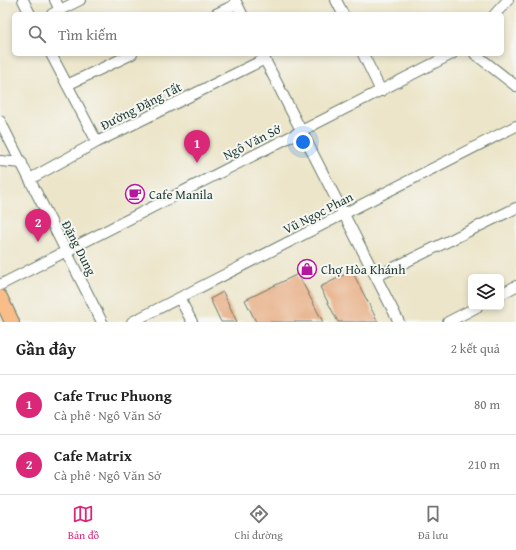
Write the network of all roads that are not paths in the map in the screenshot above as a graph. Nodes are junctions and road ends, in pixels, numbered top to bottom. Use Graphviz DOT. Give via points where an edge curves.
graph roads {
  1 [pos="23,0"];
  2 [pos="55,0"];
  3 [pos="80,0"];
  4 [pos="336,0"];
  5 [pos="508,0"];
  6 [pos="236,2"];
  7 [pos="29,12"];
  8 [pos="56,12"];
  9 [pos="219,12"];
  10 [pos="241,12"];
  11 [pos="342,12"];
  12 [pos="497,12"];
  13 [pos="52,56"];
  14 [pos="128,56"];
  15 [pos="263,56"];
  16 [pos="364,56"];
  17 [pos="448,56"];
  18 [pos="478,56"];
  19 [pos="67,85"];
  20 [pos="516,86"];
  21 [pos="381,91"];
  22 [pos="0,121"];
  23 [pos="516,126"];
  24 [pos="301,132"];
  25 [pos="98,142"];
  26 [pos="0,161"];
  27 [pos="22,163"];
  28 [pos="30,179"];
  29 [pos="516,208"];
  30 [pos="345,214"];
  31 [pos="67,252"];
  32 [pos="377,276"];
  33 [pos="0,286"];
  34 [pos="516,286"];
  35 [pos="504,292"];
  36 [pos="0,297"];
  37 [pos="180,298"];
  38 [pos="471,310"];
  39 [pos="12,322"];
  40 [pos="102,322"];
  41 [pos="132,322"];
  42 [pos="192,322"];
  43 [pos="399,322"];
  44 [pos="448,322"];
  1 -- 7 [label="street"];
  2 -- 8 [label="street"];
  3 -- 8 [label="street"];
  4 -- 11 [label="street"];
  5 -- 12 [label="street"];
  6 -- 9 [label="street"];
  6 -- 10 [label="street"];
  13 -- 19 [label="street"];
  14 -- 19 [label="street"];
  15 -- 24 [label="street"];
  15 -- 25 [label="street, Đường Đặng Tất"];
  16 -- 21 [label="street"];
  17 -- 21 [label="street, Ngô Văn Sở"];
  18 -- 20 [label="street"];
  19 -- 25 [label="street"];
  21 -- 24 [label="street, Ngô Văn Sở"];
  22 -- 27 [label="street, Đặng Dung"];
  23 -- 30 [label="street, Vũ Ngọc Phan"];
  24 -- 30 [label="street"];
  24 -- 31 [label="street, Ngô Văn Sở"];
  25 -- 28 [label="street, Đường Đặng Tất"];
  26 -- 27 [label="street"];
  27 -- 28 [label="street, Đặng Dung"];
  28 -- 31 [label="street, Đặng Dung"];
  29 -- 32 [label="street"];
  30 -- 32 [label="street"];
  30 -- 37 [label="street, Vũ Ngọc Phan"];
  31 -- 33 [label="street, Ngô Văn Sở"];
  31 -- 40 [label="street, Đặng Dung"];
  32 -- 43 [label="street"];
  34 -- 35 [label="street"];
  36 -- 39 [label="highway"];
  37 -- 41 [label="street, Vũ Ngọc Phan"];
  37 -- 42 [label="street"];
  38 -- 44 [label="street"];
}
